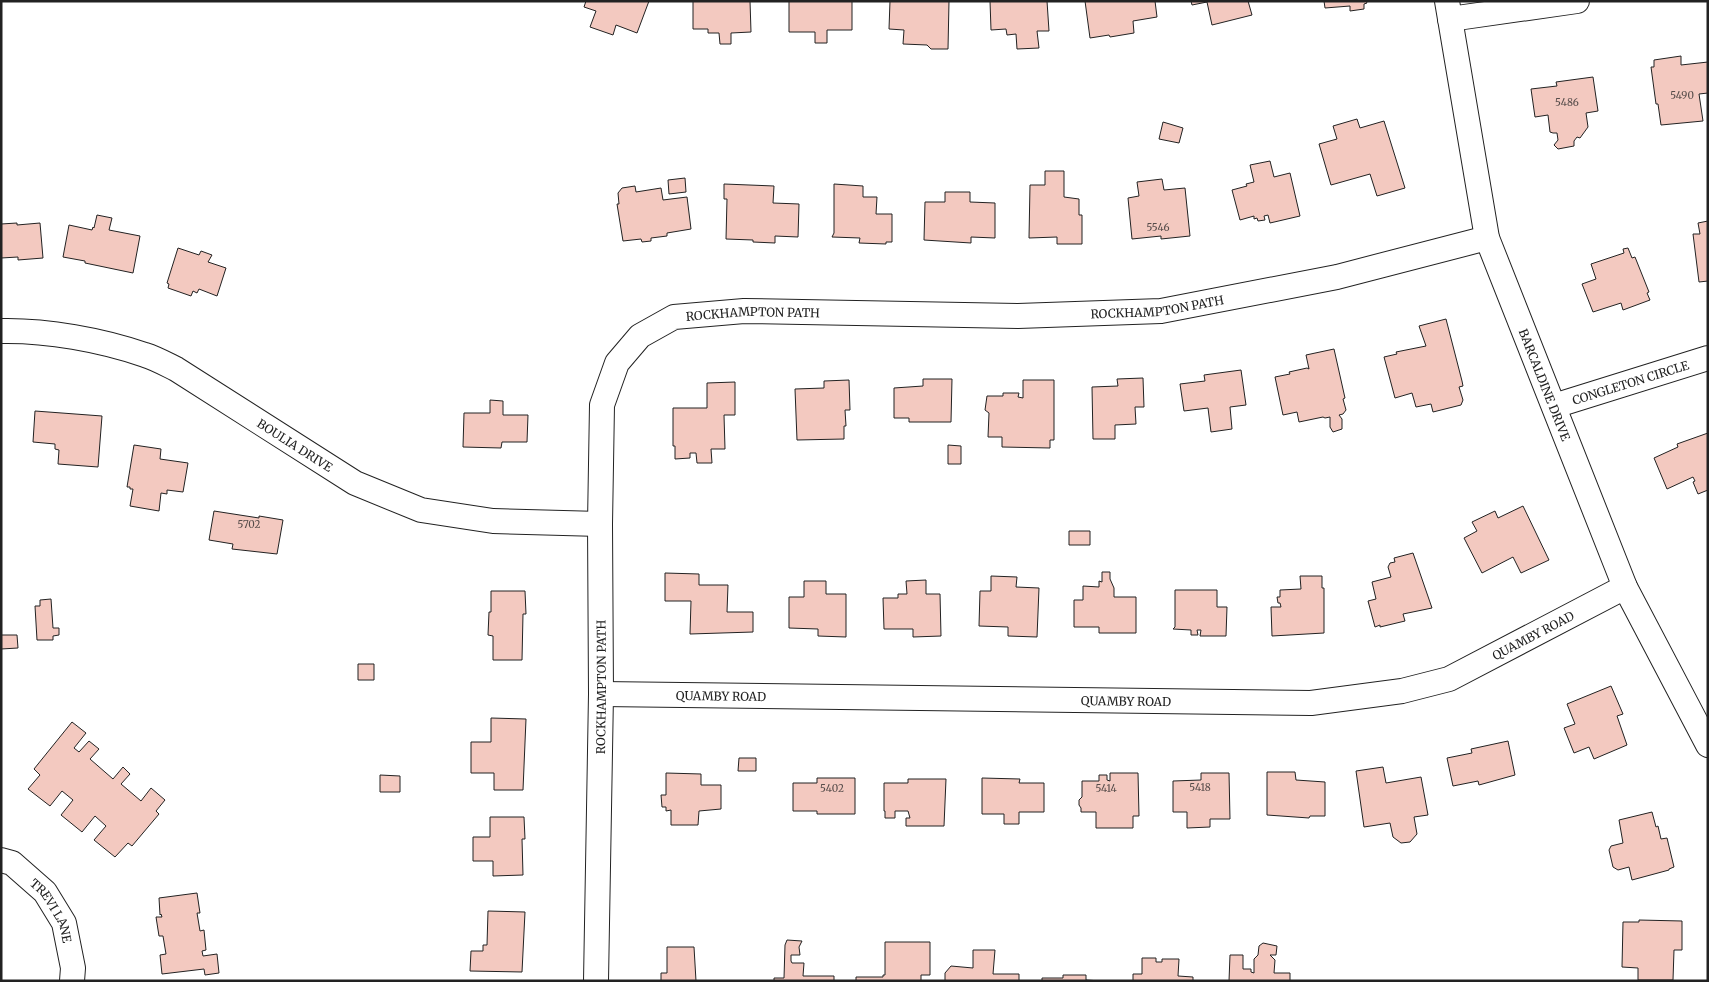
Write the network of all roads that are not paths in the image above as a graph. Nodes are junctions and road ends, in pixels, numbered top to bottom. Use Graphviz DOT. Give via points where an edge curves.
graph roads {
  1 [pos="1577,1"];
  2 [pos="1448,10"];
  3 [pos="1487,238"];
  4 [pos="1,331"];
  5 [pos="1708,358"];
  6 [pos="1554,406"];
  7 [pos="600,524"];
  8 [pos="1625,587"];
  9 [pos="601,694"];
  10 [pos="1708,745"];
  11 [pos="1,860"];
  12 [pos="72,981"];
  13 [pos="596,981"];
  1 -- 2 [label="street"];
  2 -- 3 [label="street, BARCALDINE DRIVE"];
  3 -- 6 [label="street, BARCALDINE DRIVE"];
  3 -- 7 [label="street, ROCKHAMPTON PATH" via="1337,277 1161,311 1018,316 744,311 674,318 640,336 617,363 602,405"];
  4 -- 7 [label="street, BOULIA DRIVE" via="83,338 145,355 176,369 355,483 421,510 493,521"];
  5 -- 6 [label="street, CONGLETON CIRCLE"];
  6 -- 8 [label="street, BARCALDINE DRIVE"];
  7 -- 9 [label="street, ROCKHAMPTON PATH"];
  8 -- 9 [label="street, QUAMBY ROAD" via="1449,679 1402,691 1311,703"];
  8 -- 10 [label="street, BARCALDINE DRIVE"];
  9 -- 13 [label="street, ROCKHAMPTON PATH"];
  11 -- 12 [label="street, TREVI LANE" via="12,863 44,892 64,923 73,968"];
}
